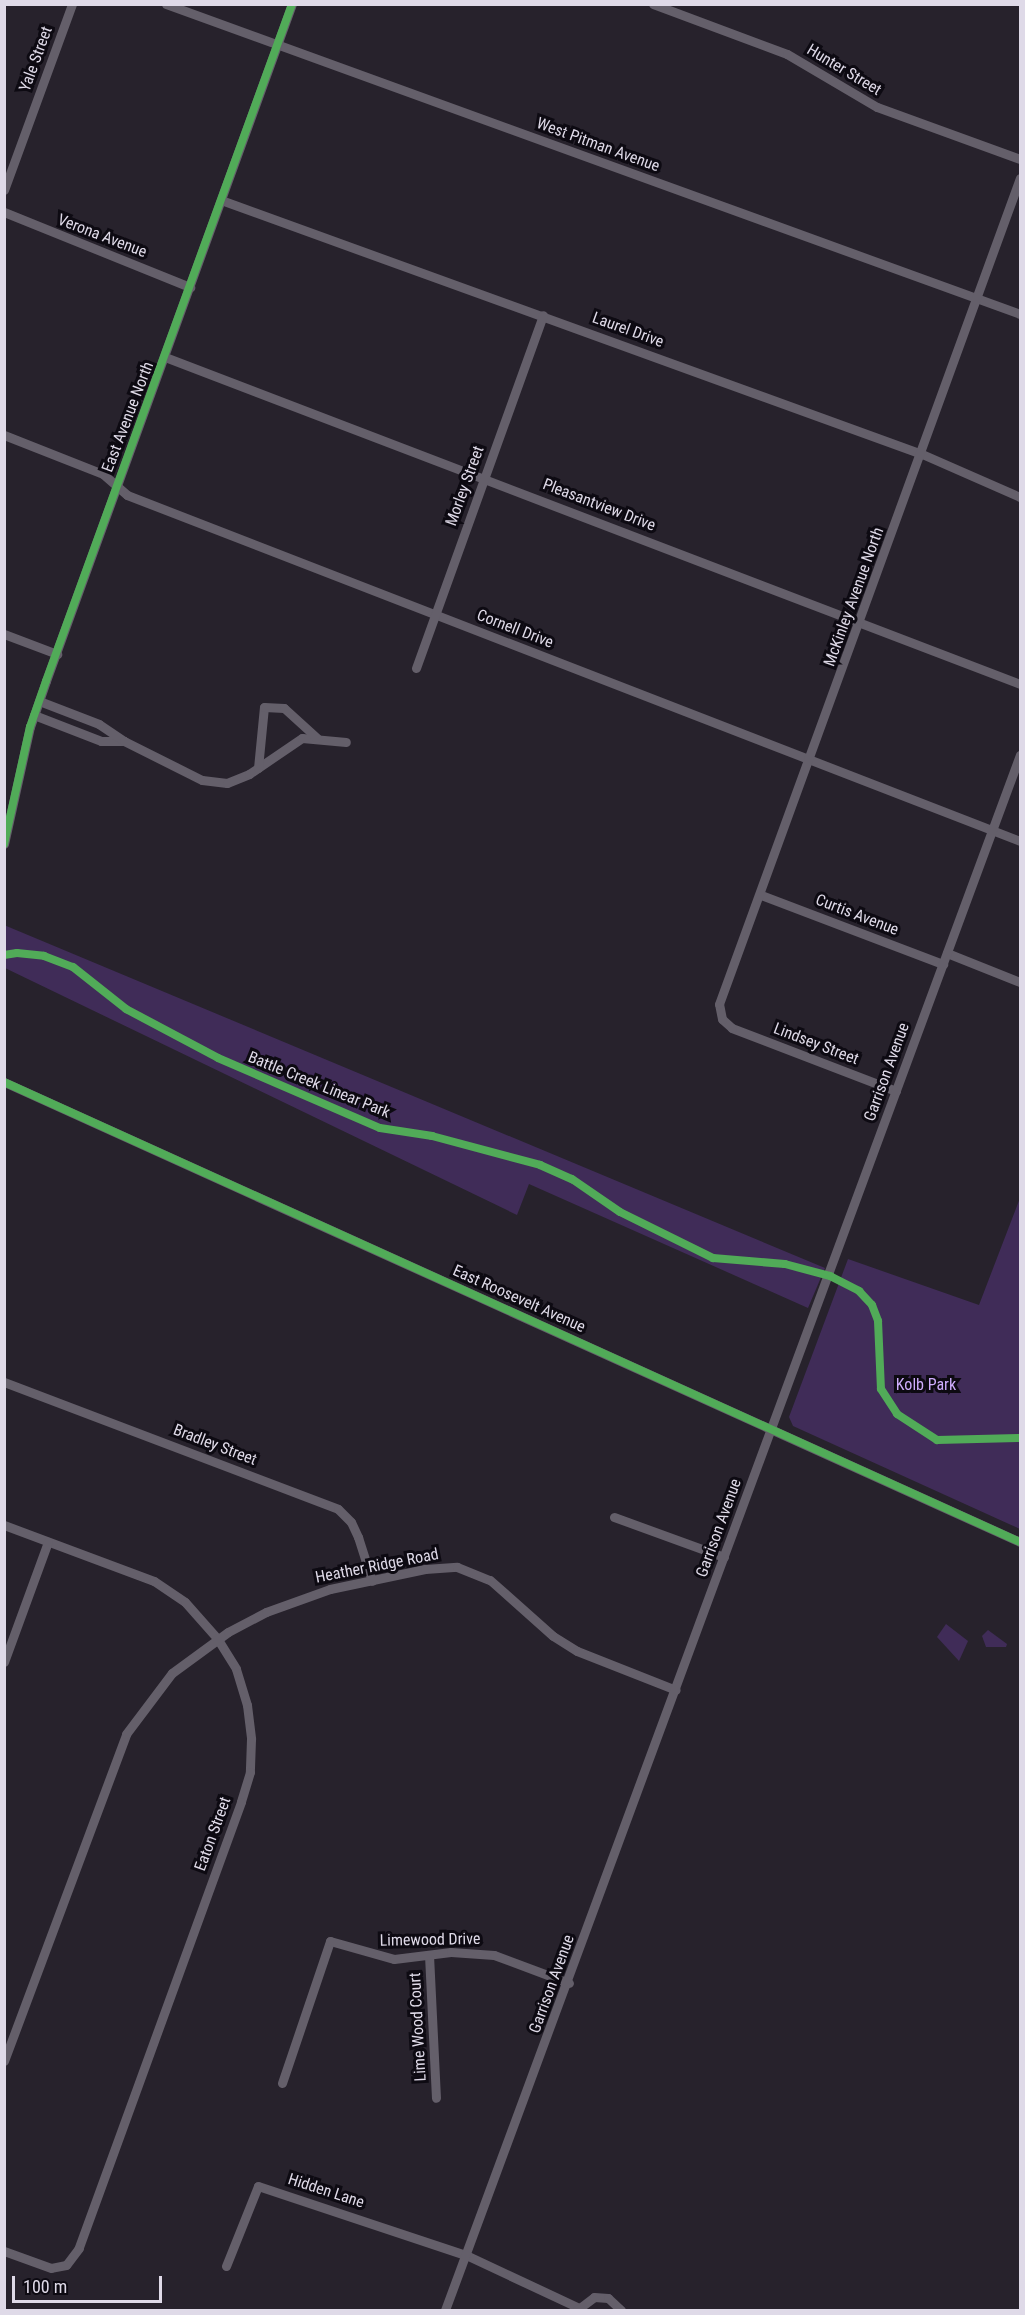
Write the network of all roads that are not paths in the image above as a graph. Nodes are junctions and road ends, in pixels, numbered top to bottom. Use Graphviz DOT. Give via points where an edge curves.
graph roads {
  1 [pos="72,4"];
  2 [pos="166,4"];
  3 [pos="292,4"];
  4 [pos="652,4"];
  5 [pos="278,44"];
  6 [pos="1020,159"];
  7 [pos="1020,178"];
  8 [pos="4,190"];
  9 [pos="221,200"];
  10 [pos="4,212"];
  11 [pos="190,287"];
  12 [pos="978,299"];
  13 [pos="1020,314"];
  14 [pos="543,315"];
  15 [pos="165,357"];
  16 [pos="4,435"];
  17 [pos="922,454"];
  18 [pos="485,477"];
  19 [pos="116,487"];
  20 [pos="1020,497"];
  21 [pos="435,614"];
  22 [pos="860,623"];
  23 [pos="4,633"];
  24 [pos="57,654"];
  25 [pos="416,668"];
  26 [pos="1020,684"];
  27 [pos="39,701"];
  28 [pos="34,715"];
  29 [pos="317,738"];
  30 [pos="124,741"];
  31 [pos="346,742"];
  32 [pos="1020,755"];
  33 [pos="810,759"];
  34 [pos="258,768"];
  35 [pos="993,831"];
  36 [pos="1020,841"];
  37 [pos="5,842"];
  38 [pos="761,895"];
  39 [pos="946,953"];
  40 [pos="942,964"];
  41 [pos="1020,982"];
  42 [pos="726,1024"];
  43 [pos="4,1082"];
  44 [pos="896,1091"];
  45 [pos="4,1382"];
  46 [pos="771,1428"];
  47 [pos="614,1517"];
  48 [pos="4,1525"];
  49 [pos="48,1542"];
  50 [pos="1020,1542"];
  51 [pos="723,1557"];
  52 [pos="372,1581"];
  53 [pos="217,1638"];
  54 [pos="4,1662"];
  55 [pos="676,1690"];
  56 [pos="429,1955"];
  57 [pos="569,1983"];
  58 [pos="4,2061"];
  59 [pos="282,2082"];
  60 [pos="436,2098"];
  61 [pos="4,2251"];
  62 [pos="466,2254"];
  63 [pos="226,2266"];
  64 [pos="578,2309"];
  65 [pos="445,2310"];
  66 [pos="621,2310"];
  1 -- 8 [label="street, Yale Street"];
  2 -- 5 [label="street, West Pitman Avenue"];
  3 -- 5 [label="street, East Avenue North"];
  4 -- 6 [label="street, Hunter Street" via="787,54 877,107"];
  5 -- 9 [label="street, East Avenue North"];
  5 -- 12 [label="street, West Pitman Avenue"];
  7 -- 12 [label="street, McKinley Avenue North"];
  9 -- 11 [label="street, East Avenue North"];
  9 -- 14 [label="street, Laurel Drive"];
  10 -- 11 [label="street, Verona Avenue"];
  11 -- 15 [label="street, East Avenue North"];
  12 -- 13 [label="street, West Pitman Avenue"];
  12 -- 17 [label="street, McKinley Avenue North"];
  14 -- 17 [label="street, Laurel Drive"];
  14 -- 18 [label="street, Morley Street"];
  15 -- 18 [label="street, Pleasantview Drive"];
  15 -- 19 [label="street, East Avenue North"];
  16 -- 19 [label="street, Cornell Drive" via="103,474"];
  17 -- 20 [label="street, Laurel Drive"];
  17 -- 22 [label="street, McKinley Avenue North"];
  18 -- 21 [label="street, Morley Street"];
  18 -- 22 [label="street, Pleasantview Drive"];
  19 -- 21 [label="street, Cornell Drive" via="127,495"];
  19 -- 24 [label="street, East Avenue North"];
  21 -- 25 [label="street, Morley Street"];
  21 -- 33 [label="street, Cornell Drive"];
  22 -- 26 [label="street, Pleasantview Drive"];
  22 -- 33 [label="street, McKinley Avenue North"];
  23 -- 24 [label="street"];
  24 -- 27 [label="street, East Avenue North"];
  27 -- 28 [label="street, East Avenue North"];
  27 -- 30 [label="street" via="99,724"];
  28 -- 30 [label="street" via="101,741"];
  28 -- 37 [label="street, East Avenue North"];
  29 -- 31 [label="street"];
  29 -- 34 [label="street" via="302,738"];
  29 -- 34 [label="street" via="284,708 264,707"];
  30 -- 34 [label="street" via="202,780 228,783"];
  32 -- 35 [label="street, Garrison Avenue"];
  33 -- 35 [label="street, Cornell Drive"];
  33 -- 38 [label="street, McKinley Avenue North"];
  35 -- 36 [label="street, Cornell Drive"];
  35 -- 39 [label="street, Garrison Avenue"];
  38 -- 40 [label="street, Curtis Avenue"];
  38 -- 42 [label="street, McKinley Avenue North" via="719,1004 718,1012"];
  39 -- 40 [label="street, Garrison Avenue"];
  39 -- 41 [label="street"];
  40 -- 44 [label="street, Garrison Avenue"];
  42 -- 44 [label="street, Lindsey Street"];
  43 -- 46 [label="street, East Roosevelt Avenue"];
  44 -- 46 [label="street, Garrison Avenue"];
  45 -- 52 [label="street, Bradley Street" via="338,1509 351,1522"];
  46 -- 50 [label="street, East Roosevelt Avenue"];
  46 -- 51 [label="street, Garrison Avenue"];
  47 -- 51 [label="street"];
  48 -- 49 [label="street, Eaton Street"];
  49 -- 53 [label="street, Eaton Street" via="153,1581 185,1602"];
  49 -- 54 [label="street"];
  51 -- 55 [label="street, Garrison Avenue"];
  52 -- 53 [label="street, Heather Ridge Road" via="292,1601"];
  52 -- 55 [label="street, Heather Ridge Road" via="457,1567 490,1580 553,1636 577,1651"];
  53 -- 58 [label="street, Heather Ridge Road" via="171,1672 126,1734"];
  53 -- 61 [label="street, Eaton Street" via="236,1668 247,1705 250,1772 79,2248 66,2265 51,2268"];
  55 -- 57 [label="street, Garrison Avenue"];
  56 -- 57 [label="street, Limewood Drive" via="495,1955"];
  56 -- 59 [label="street, Limewood Drive" via="379,1958 330,1941"];
  56 -- 60 [label="street, Lime Wood Court"];
  57 -- 62 [label="street, Garrison Avenue"];
  62 -- 63 [label="street, Hidden Lane" via="258,2186"];
  62 -- 64 [label="street"];
  62 -- 65 [label="street, Garrison Avenue"];
  64 -- 66 [label="street" via="594,2297 608,2298"];
}
